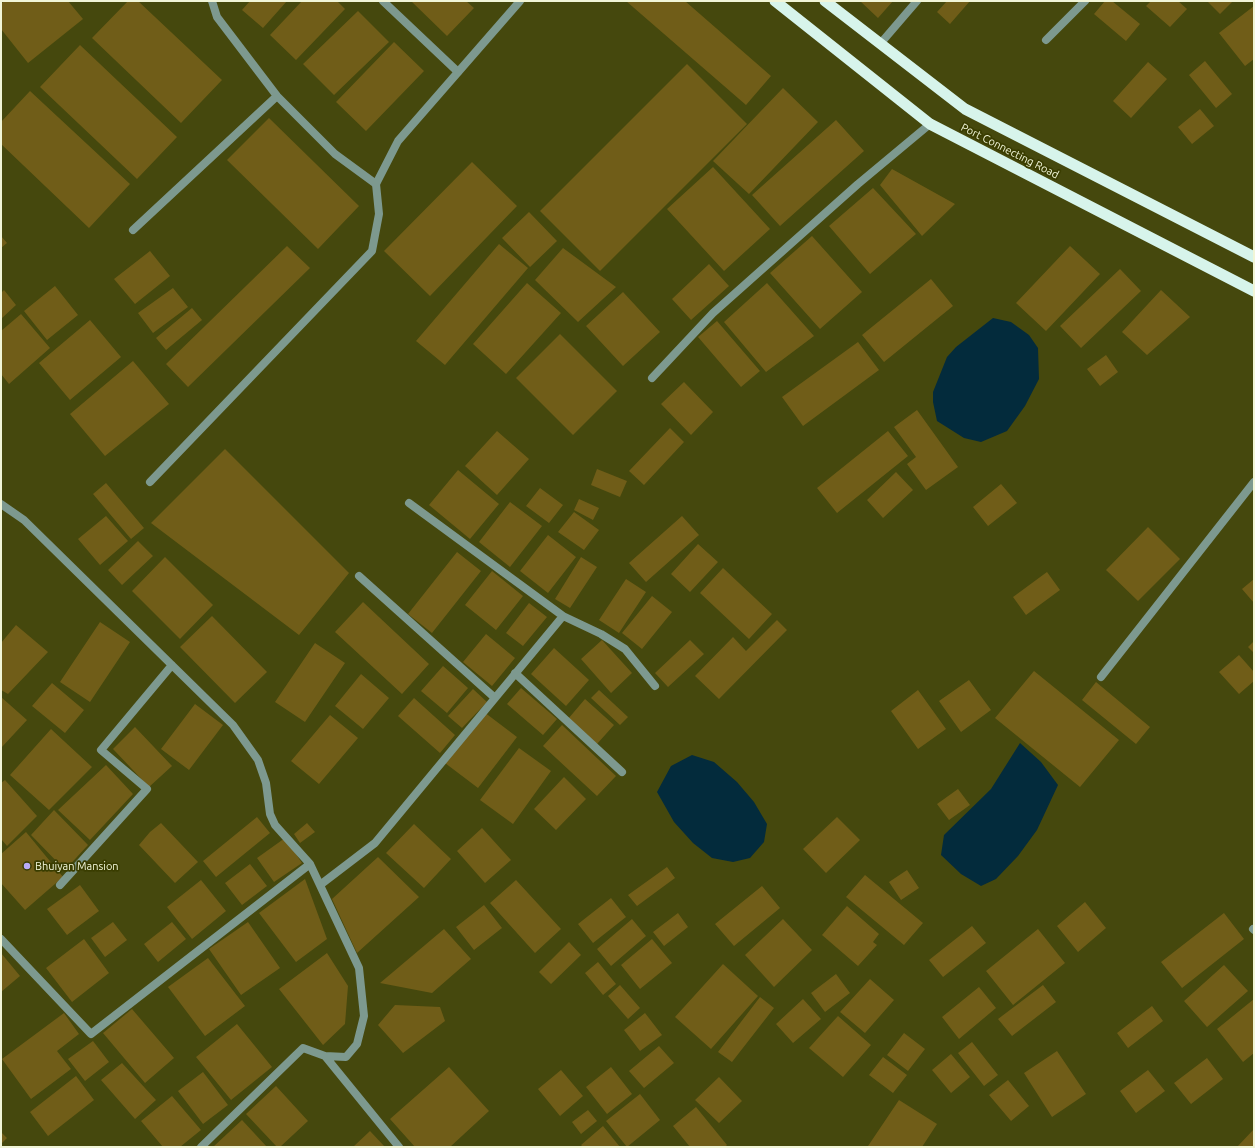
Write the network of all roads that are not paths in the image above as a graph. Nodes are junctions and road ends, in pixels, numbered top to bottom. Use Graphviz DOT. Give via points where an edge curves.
graph roads {
  1 [pos="212,1"];
  2 [pos="383,1"];
  3 [pos="520,1"];
  4 [pos="775,1"];
  5 [pos="825,1"];
  6 [pos="917,1"];
  7 [pos="1085,1"];
  8 [pos="1046,40"];
  9 [pos="880,44"];
  10 [pos="458,72"];
  11 [pos="278,96"];
  12 [pos="930,124"];
  13 [pos="376,184"];
  14 [pos="133,230"];
  15 [pos="1254,257"];
  16 [pos="1254,291"];
  17 [pos="652,378"];
  18 [pos="150,482"];
  19 [pos="1254,482"];
  20 [pos="409,503"];
  21 [pos="1,504"];
  22 [pos="359,576"];
  23 [pos="563,616"];
  24 [pos="172,665"];
  25 [pos="515,673"];
  26 [pos="1101,677"];
  27 [pos="655,686"];
  28 [pos="495,698"];
  29 [pos="622,772"];
  30 [pos="310,864"];
  31 [pos="60,885"];
  32 [pos="320,885"];
  33 [pos="1,939"];
  34 [pos="325,1056"];
  35 [pos="201,1147"];
  36 [pos="399,1147"];
  1 -- 11 [label="street" via="217,17"];
  2 -- 10 [label="street"];
  3 -- 10 [label="street"];
  4 -- 12 [label="highway, Port Connecting Road"];
  5 -- 9 [label="highway, Port Connecting Road"];
  6 -- 9 [label="street"];
  7 -- 8 [label="street"];
  9 -- 15 [label="highway, Port Connecting Road" via="965,109"];
  10 -- 13 [label="street" via="398,141"];
  11 -- 13 [label="street" via="335,154"];
  11 -- 14 [label="street"];
  12 -- 16 [label="highway, Port Connecting Road"];
  12 -- 17 [label="street" via="724,303"];
  13 -- 18 [label="street" via="379,214 372,251"];
  19 -- 26 [label="street"];
  20 -- 23 [label="street"];
  21 -- 24 [label="street" via="24,520"];
  22 -- 28 [label="street"];
  23 -- 25 [label="street"];
  23 -- 27 [label="street" via="625,649"];
  24 -- 30 [label="street" via="233,725 258,760 266,783 270,814"];
  24 -- 31 [label="street" via="101,750 147,789"];
  25 -- 28 [label="street"];
  25 -- 29 [label="street"];
  28 -- 32 [label="street" via="375,843"];
  30 -- 32 [label="street"];
  30 -- 33 [label="street" via="91,1034"];
  32 -- 34 [label="street" via="359,968 364,1016 357,1044 346,1057"];
  34 -- 35 [label="street" via="303,1048"];
  34 -- 36 [label="street"];
}
